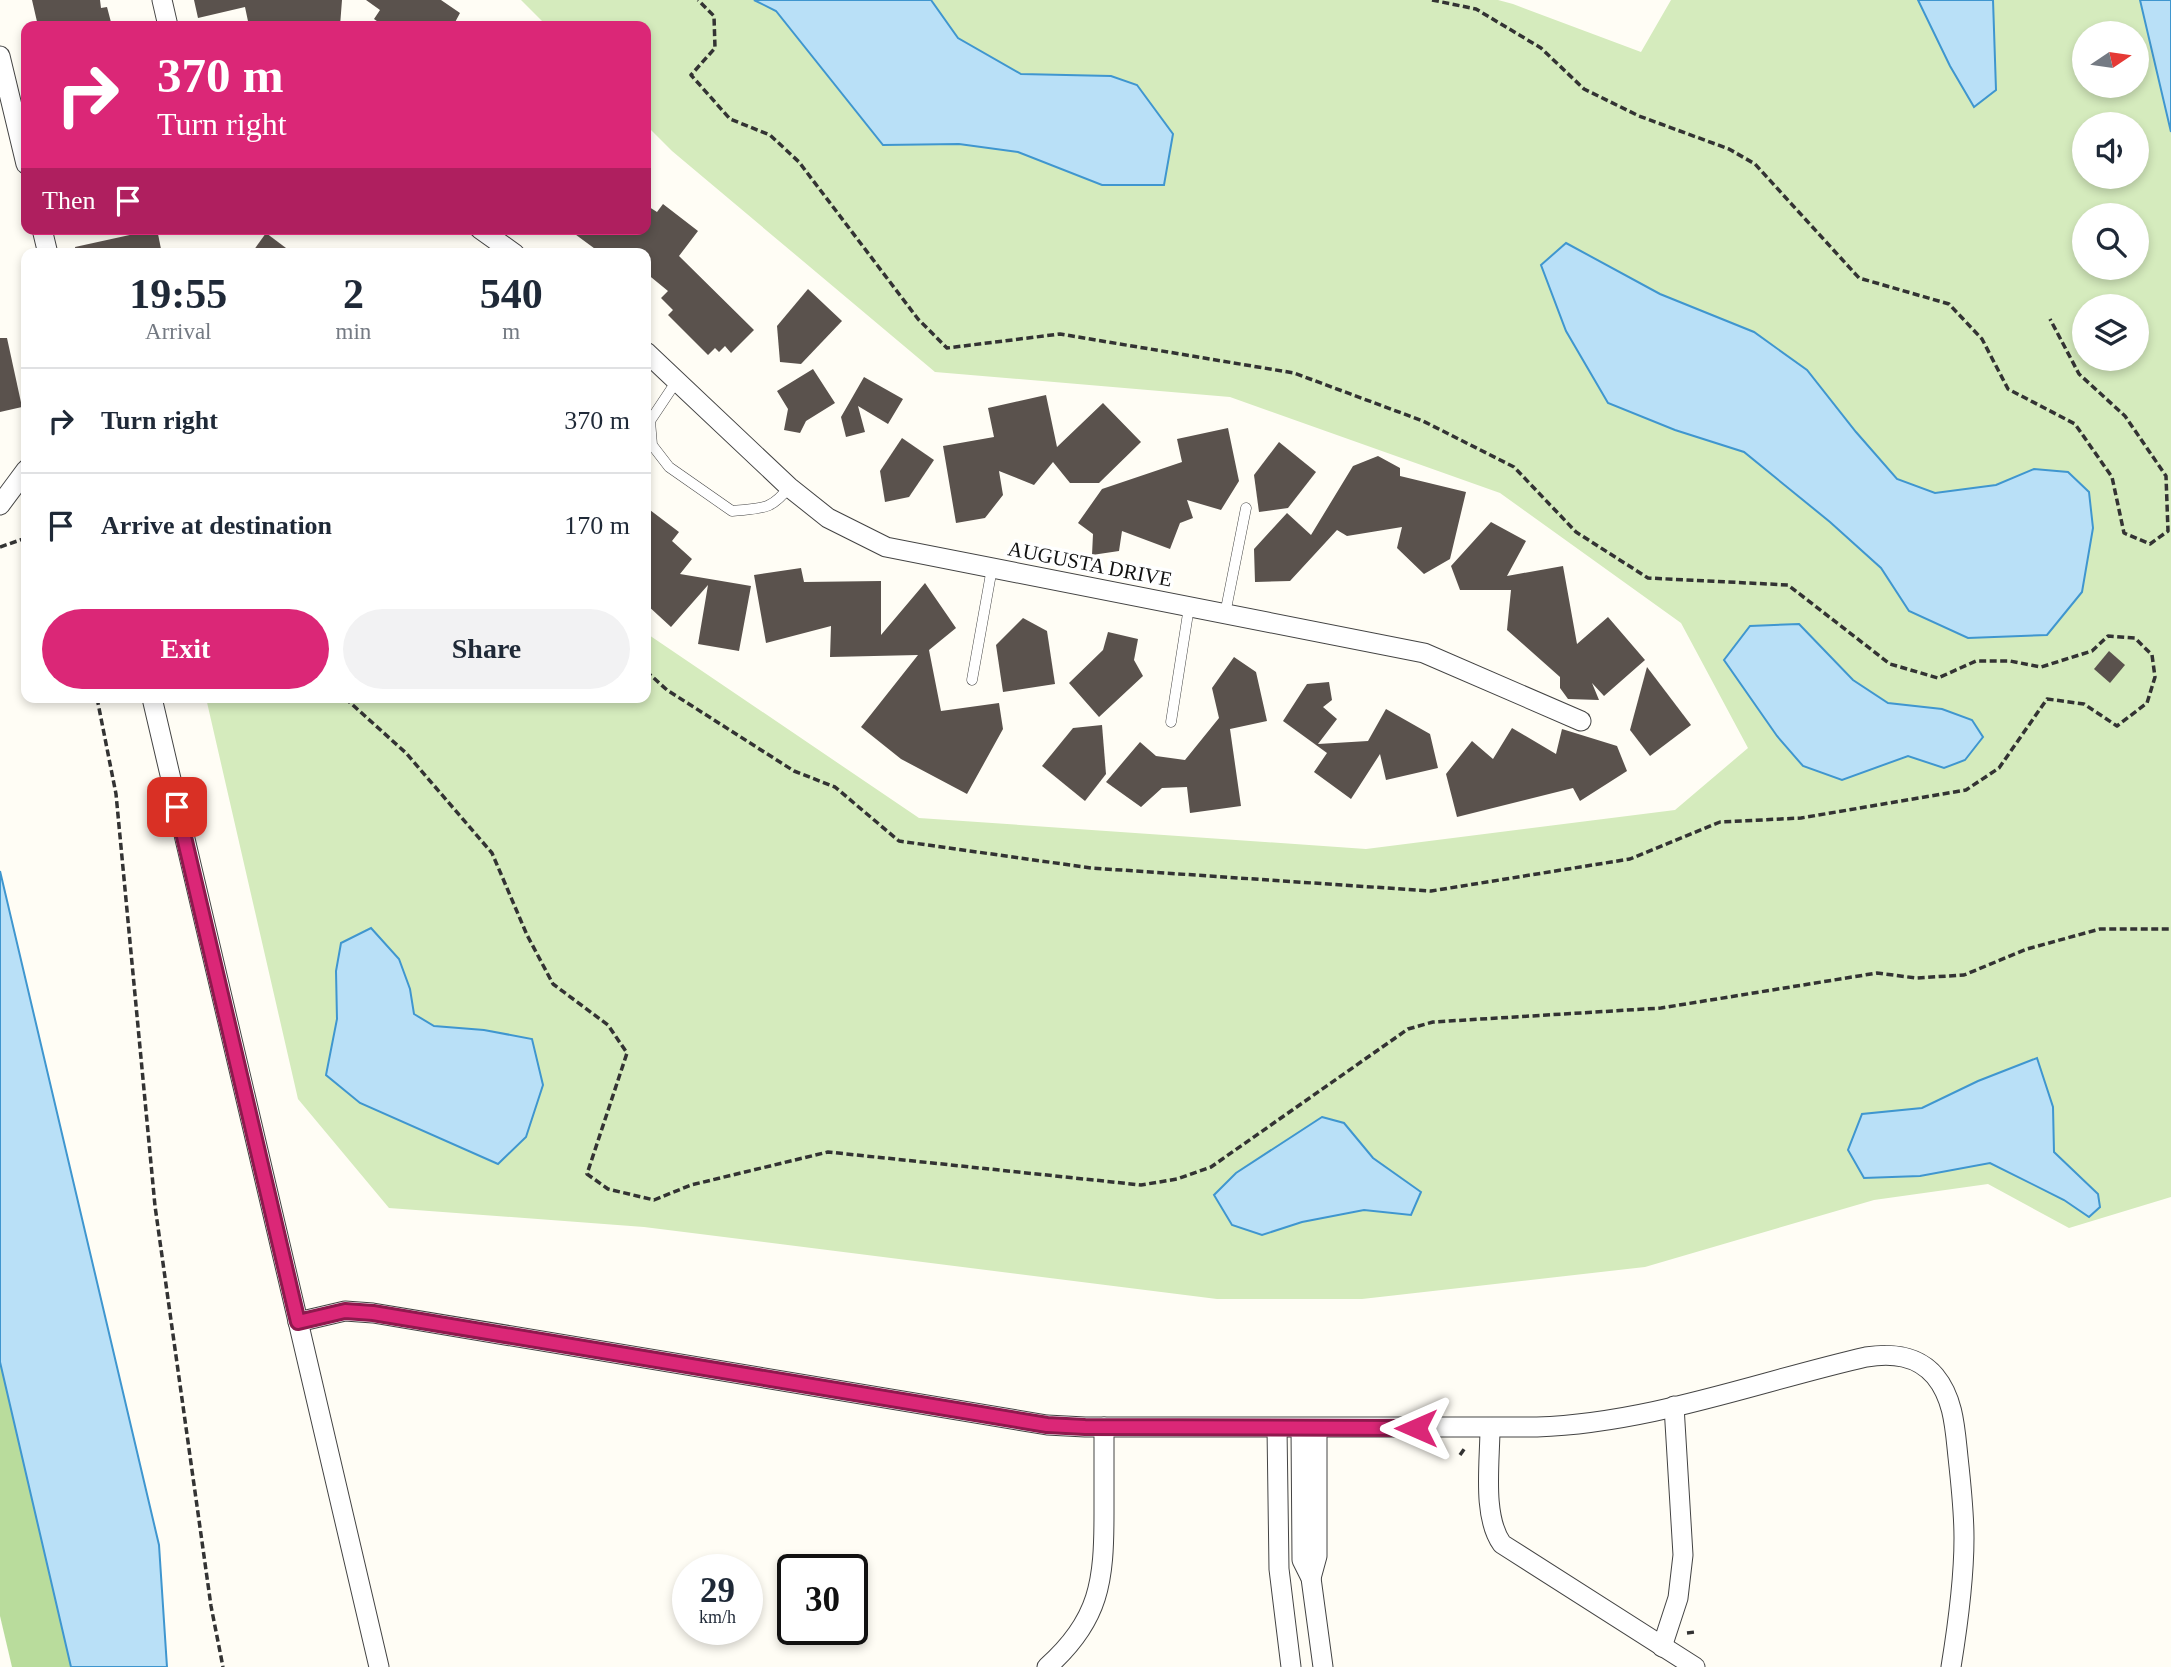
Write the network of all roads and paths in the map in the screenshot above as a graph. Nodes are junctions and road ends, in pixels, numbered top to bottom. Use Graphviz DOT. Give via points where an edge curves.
graph roads {
  1 [pos="162,0"];
  2 [pos="698,0"];
  3 [pos="1432,0"];
  4 [pos="167,21"];
  5 [pos="0,56"];
  6 [pos="21,129"];
  7 [pos="488,235"];
  8 [pos="507,248"];
  9 [pos="2050,319"];
  10 [pos="651,357"];
  11 [pos="676,382"];
  12 [pos="651,420"];
  13 [pos="651,433"];
  14 [pos="21,477"];
  15 [pos="789,486"];
  16 [pos="0,505"];
  17 [pos="1246,508"];
  18 [pos="21,540"];
  19 [pos="0,547"];
  20 [pos="992,568"];
  21 [pos="1189,607"];
  22 [pos="1225,614"];
  23 [pos="651,676"];
  24 [pos="972,680"];
  25 [pos="98,703"];
  26 [pos="153,703"];
  27 [pos="351,703"];
  28 [pos="1581,721"];
  29 [pos="1171,722"];
  30 [pos="2171,929"];
  31 [pos="298,1322"];
  32 [pos="1674,1406"];
  33 [pos="1104,1427"];
  34 [pos="1277,1428"];
  35 [pos="1310,1428"];
  36 [pos="1490,1428"];
  37 [pos="1465,1448"];
  38 [pos="1460,1455"];
  39 [pos="1695,1632"];
  40 [pos="1687,1633"];
  41 [pos="1662,1647"];
  42 [pos="223,1667"];
  43 [pos="379,1667"];
  44 [pos="1047,1667"];
  45 [pos="1291,1667"];
  46 [pos="1324,1667"];
  47 [pos="1695,1667"];
  48 [pos="1951,1667"];
  1 -- 4 [label="street"];
  2 -- 23 [label="path" via="714,16 715,48 691,75 730,119 770,135 799,162 918,319 947,348 1060,334 1294,373 1423,421 1514,467 1576,532 1648,578 1787,585 1890,664 1938,678 1976,661 2040,667 2092,651 2108,636 2135,638 2152,655 2155,677 2147,703 2116,726 2084,704 2047,699 1998,768 1966,790 1801,818 1720,822 1630,859 1431,891 1091,868 900,841 835,787 794,771"];
  3 -- 9 [label="path" via="1476,9 1541,48 1584,89 1755,163 1859,278 1949,304 1982,339 2008,389 2075,424 2112,477 2124,533 2150,544 2168,531 2166,476 2125,416 2079,374"];
  5 -- 6 [label="street"];
  7 -- 8 [label="street"];
  10 -- 11 [label="street, AUGUSTA DRIVE"];
  11 -- 12 [label="lane"];
  11 -- 15 [label="street, AUGUSTA DRIVE"];
  13 -- 15 [label="lane" via="652,445 669,467 732,511 776,503"];
  14 -- 16 [label="street"];
  15 -- 20 [label="street, AUGUSTA DRIVE" via="828,518 886,547"];
  17 -- 22 [label="lane"];
  18 -- 19 [label="path"];
  20 -- 21 [label="street, AUGUSTA DRIVE"];
  20 -- 24 [label="lane"];
  21 -- 22 [label="street, AUGUSTA DRIVE"];
  21 -- 29 [label="lane"];
  22 -- 28 [label="street, AUGUSTA DRIVE" via="1424,653"];
  25 -- 42 [label="path" via="116,794 155,1206"];
  26 -- 31 [label="street"];
  27 -- 30 [label="path" via="407,753 492,853 552,984 608,1025 627,1053 587,1174 608,1189 654,1200 700,1183 828,1152 1141,1185 1177,1179 1211,1167 1408,1029 1433,1022 1661,1008 1877,973 1916,978 1964,975 2027,949 2100,929"];
  31 -- 33 [label="street" via="345,1311 373,1313 1047,1425"];
  31 -- 43 [label="street"];
  32 -- 36 [label="street" via="1583,1425"];
  32 -- 41 [label="street" via="1683,1555 1678,1598"];
  32 -- 48 [label="street" via="1866,1357 1897,1354 1926,1367 1950,1403 1962,1499 1964,1568"];
  33 -- 34 [label="street"];
  33 -- 44 [label="street" via="1100,1586 1074,1640"];
  34 -- 35 [label="street"];
  34 -- 45 [label="street" via="1279,1569"];
  35 -- 36 [label="street"];
  35 -- 46 [label="street" via="1317,1556 1311,1578"];
  36 -- 41 [label="street" via="1490,1514 1502,1544"];
  37 -- 38 [label="path"];
  39 -- 40 [label="path"];
  41 -- 47 [label="street"];
}
